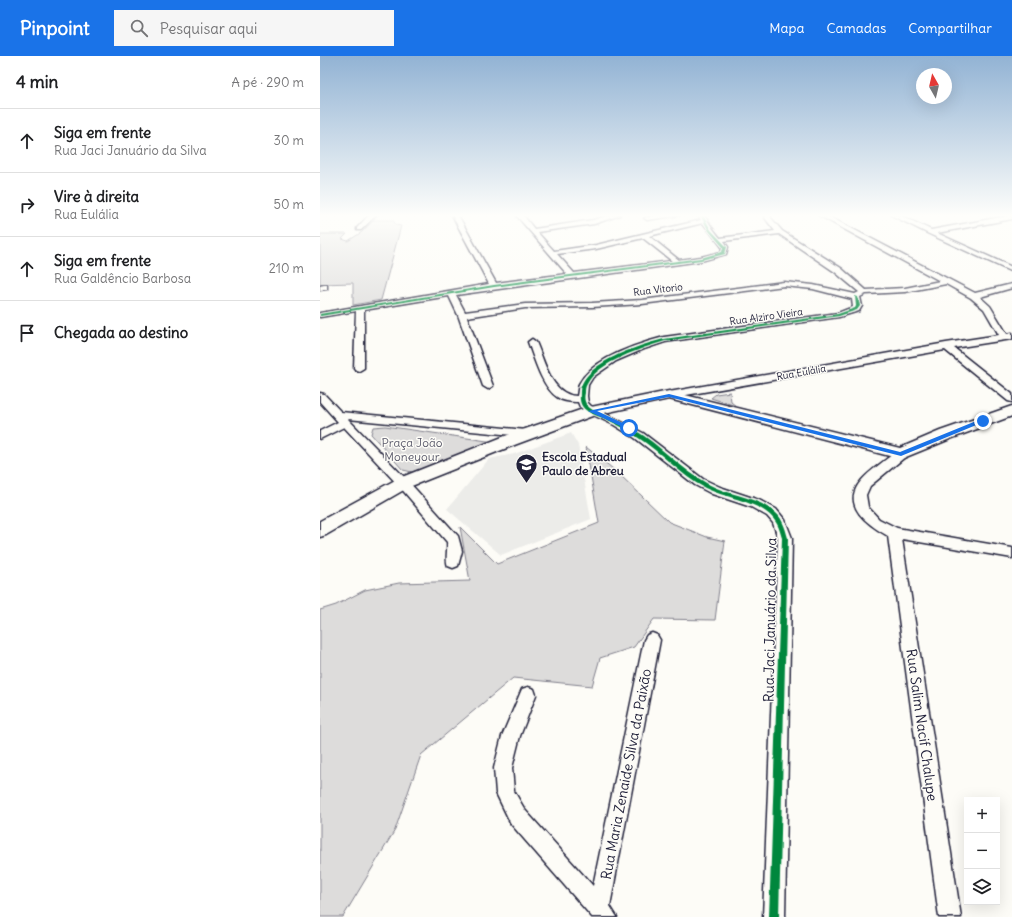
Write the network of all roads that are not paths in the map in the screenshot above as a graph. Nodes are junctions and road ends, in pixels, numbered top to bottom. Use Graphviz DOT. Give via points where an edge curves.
graph roads {
  1 [pos="477,255"];
  2 [pos="553,255"];
  3 [pos="669,255"];
  4 [pos="717,255"];
  5 [pos="815,255"];
  6 [pos="895,255"];
  7 [pos="980,255"];
  8 [pos="678,262"];
  9 [pos="1012,270"];
  10 [pos="572,276"];
  11 [pos="945,282"];
  12 [pos="494,286"];
  13 [pos="1012,286"];
  14 [pos="864,292"];
  15 [pos="451,293"];
  16 [pos="974,296"];
  17 [pos="856,297"];
  18 [pos="360,308"];
  19 [pos="320,315"];
  20 [pos="462,315"];
  21 [pos="1008,336"];
  22 [pos="532,342"];
  23 [pos="946,346"];
  24 [pos="359,368"];
  25 [pos="488,386"];
  26 [pos="320,396"];
  27 [pos="669,396"];
  28 [pos="1012,399"];
  29 [pos="587,405"];
  30 [pos="1012,411"];
  31 [pos="343,418"];
  32 [pos="532,433"];
  33 [pos="320,434"];
  34 [pos="901,454"];
  35 [pos="403,483"];
  36 [pos="320,530"];
  37 [pos="894,532"];
  38 [pos="1012,553"];
  39 [pos="453,562"];
  40 [pos="652,640"];
  41 [pos="528,695"];
  42 [pos="602,912"];
  43 [pos="774,917"];
  44 [pos="950,917"];
  1 -- 12 [label="street"];
  2 -- 10 [label="street"];
  3 -- 8 [label="street"];
  4 -- 8 [label="street"];
  5 -- 14 [label="street"];
  6 -- 11 [label="street"];
  7 -- 9 [label="street"];
  8 -- 10 [label="street"];
  10 -- 12 [label="street"];
  11 -- 14 [label="street" via="905,290"];
  11 -- 16 [label="street"];
  12 -- 15 [label="street"];
  13 -- 16 [label="street"];
  14 -- 17 [label="street"];
  15 -- 18 [label="street"];
  15 -- 20 [label="street"];
  16 -- 21 [label="street" via="987,308"];
  17 -- 20 [label="street, Rua Vitorio" via="813,287 784,284 642,302 525,306"];
  17 -- 29 [label="street, Rua Alziro Vieira" via="856,309 839,315 664,340 627,353 587,377 583,384"];
  18 -- 19 [label="street"];
  18 -- 24 [label="street"];
  20 -- 25 [label="street"];
  21 -- 23 [label="street, Rua Eulália"];
  22 -- 29 [label="street, Rua Jaci Januário da Silva" via="557,392"];
  23 -- 27 [label="street, Rua Eulália"];
  23 -- 28 [label="street"];
  26 -- 31 [label="street"];
  27 -- 29 [label="street, Rua Eulália"];
  27 -- 34 [label="street"];
  29 -- 32 [label="street, Rua Eulália"];
  29 -- 43 [label="street, Rua Jaci Januário da Silva" via="629,428 708,487 763,507 776,516 781,525 785,538"];
  30 -- 34 [label="street"];
  31 -- 32 [label="street"];
  31 -- 33 [label="street"];
  31 -- 35 [label="street"];
  32 -- 35 [label="street, Rua Eulália"];
  34 -- 37 [label="street" via="865,484 860,495 862,509 874,522"];
  35 -- 36 [label="street, Rua Eulália"];
  35 -- 39 [label="street" via="453,540"];
  37 -- 38 [label="street"];
  37 -- 44 [label="street, Rua Salim Nacif Chalupe"];
  40 -- 42 [label="street, Rua Maria Zenaide Silva da Paixão"];
  41 -- 42 [label="street" via="511,736 502,768 505,793 518,817"];
}
